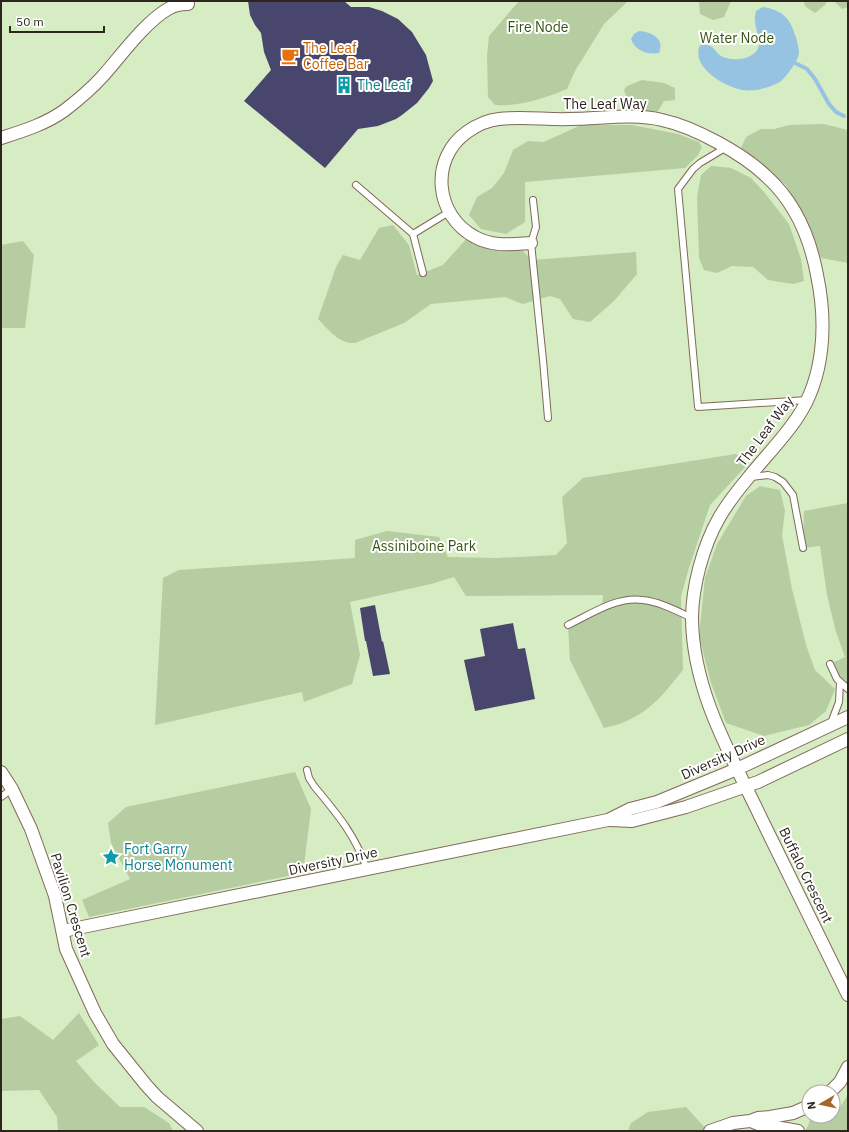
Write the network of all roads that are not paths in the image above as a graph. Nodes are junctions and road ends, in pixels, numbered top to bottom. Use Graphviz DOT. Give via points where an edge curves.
graph roads {
  1 [pos="188,4"];
  2 [pos="1,138"];
  3 [pos="725,148"];
  4 [pos="356,185"];
  5 [pos="533,200"];
  6 [pos="449,212"];
  7 [pos="413,234"];
  8 [pos="531,243"];
  9 [pos="423,273"];
  10 [pos="807,400"];
  11 [pos="548,418"];
  12 [pos="748,477"];
  13 [pos="803,548"];
  14 [pos="692,618"];
  15 [pos="568,625"];
  16 [pos="830,664"];
  17 [pos="840,682"];
  18 [pos="848,689"];
  19 [pos="848,717"];
  20 [pos="830,726"];
  21 [pos="848,739"];
  22 [pos="737,769"];
  23 [pos="307,770"];
  24 [pos="1,772"];
  25 [pos="746,786"];
  26 [pos="12,789"];
  27 [pos="1,796"];
  28 [pos="608,820"];
  29 [pos="368,869"];
  30 [pos="63,931"];
  31 [pos="848,995"];
  32 [pos="848,1067"];
  33 [pos="838,1084"];
  34 [pos="801,1110"];
  35 [pos="750,1121"];
  36 [pos="197,1131"];
  37 [pos="710,1131"];
  38 [pos="798,1131"];
  1 -- 2 [label="street" via="179,4 164,11 149,24 101,79 65,110 32,127"];
  3 -- 6 [label="street, The Leaf Way" via="693,130 659,119 499,119 473,128 454,143 448,152 443,165 442,179 444,201"];
  3 -- 10 [label="street, The Leaf Way" via="755,166 782,192 808,238 822,298 822,342 815,381"];
  3 -- 10 [label="lane" via="693,169 678,189 698,407"];
  4 -- 7 [label="lane"];
  5 -- 8 [label="lane" via="536,227"];
  6 -- 7 [label="lane"];
  6 -- 8 [label="street, The Leaf Way" via="456,222 477,238 502,244"];
  7 -- 9 [label="lane"];
  8 -- 11 [label="lane"];
  10 -- 12 [label="street, The Leaf Way" via="797,417"];
  12 -- 13 [label="lane" via="775,477 793,495"];
  12 -- 14 [label="street, The Leaf Way" via="721,514 707,544"];
  14 -- 15 [label="lane" via="656,603 628,599"];
  14 -- 22 [label="street, The Leaf Way" via="696,654 707,700"];
  16 -- 17 [label="lane"];
  17 -- 18 [label="lane"];
  17 -- 20 [label="lane" via="839,702"];
  19 -- 20 [label="street, Diversity Drive"];
  20 -- 22 [label="street, Diversity Drive"];
  21 -- 25 [label="street, Diversity Drive"];
  22 -- 25 [label="street, Buffalo Crescent"];
  22 -- 28 [label="street, Diversity Drive" via="657,802 630,809"];
  23 -- 29 [label="lane" via="314,786 351,832"];
  24 -- 26 [label="street, Pavilion Crescent"];
  25 -- 28 [label="street, Diversity Drive" via="686,807 632,821"];
  25 -- 31 [label="street, Buffalo Crescent"];
  26 -- 27 [label="lane"];
  26 -- 30 [label="street, Pavilion Crescent" via="31,829 55,896"];
  28 -- 29 [label="street, Diversity Drive"];
  29 -- 30 [label="street, Diversity Drive"];
  30 -- 36 [label="street, Pavilion Crescent" via="66,949 84,990 113,1044 146,1086"];
  32 -- 33 [label="street"];
  34 -- 35 [label="street"];
  35 -- 37 [label="street"];
  35 -- 38 [label="street"];
}
